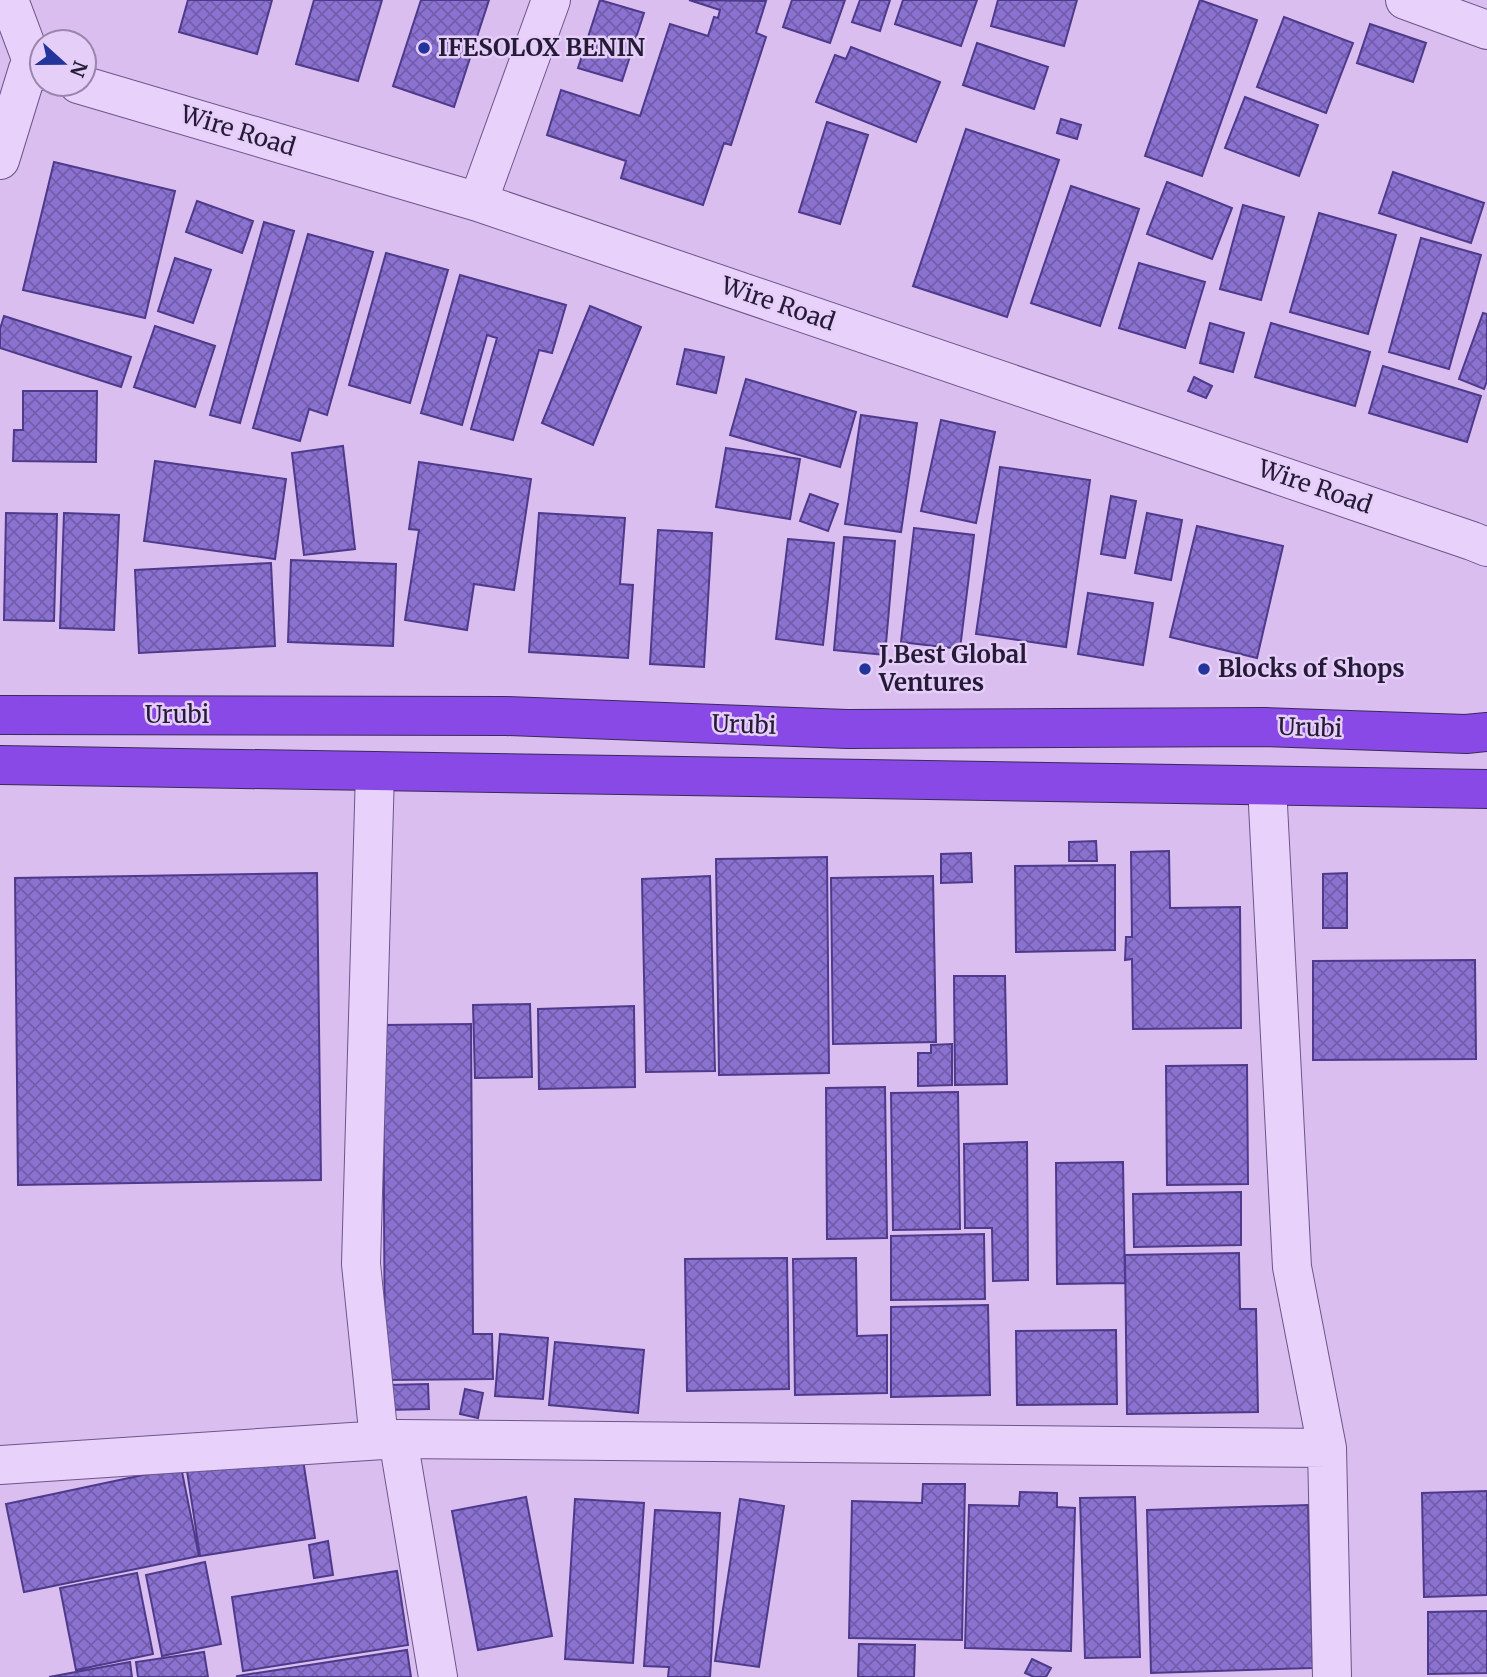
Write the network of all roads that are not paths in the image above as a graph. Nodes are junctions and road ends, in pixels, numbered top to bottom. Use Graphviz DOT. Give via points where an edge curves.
graph roads {
  1 [pos="9,0"];
  2 [pos="551,0"];
  3 [pos="1405,0"];
  4 [pos="1487,30"];
  5 [pos="27,69"];
  6 [pos="98,90"];
  7 [pos="0,160"];
  8 [pos="478,202"];
  9 [pos="1482,543"];
  10 [pos="0,715"];
  11 [pos="1487,732"];
  12 [pos="0,765"];
  13 [pos="375,771"];
  14 [pos="1267,786"];
  15 [pos="1487,789"];
  16 [pos="388,1440"];
  17 [pos="1327,1448"];
  18 [pos="0,1465"];
  19 [pos="439,1677"];
  20 [pos="1332,1677"];
  1 -- 5 [label="street"];
  2 -- 8 [label="street"];
  3 -- 4 [label="street"];
  5 -- 7 [label="street"];
  6 -- 8 [label="street, Wire Road"];
  8 -- 9 [label="street, Wire Road"];
  10 -- 11 [label="highway, Urubi" via="506,716 847,729 1265,727"];
  12 -- 13 [label="highway"];
  13 -- 14 [label="highway"];
  13 -- 16 [label="street" via="361,1264"];
  14 -- 15 [label="highway"];
  14 -- 17 [label="street" via="1293,1267"];
  16 -- 17 [label="street"];
  16 -- 18 [label="street"];
  16 -- 19 [label="street"];
  17 -- 20 [label="street"];
}
